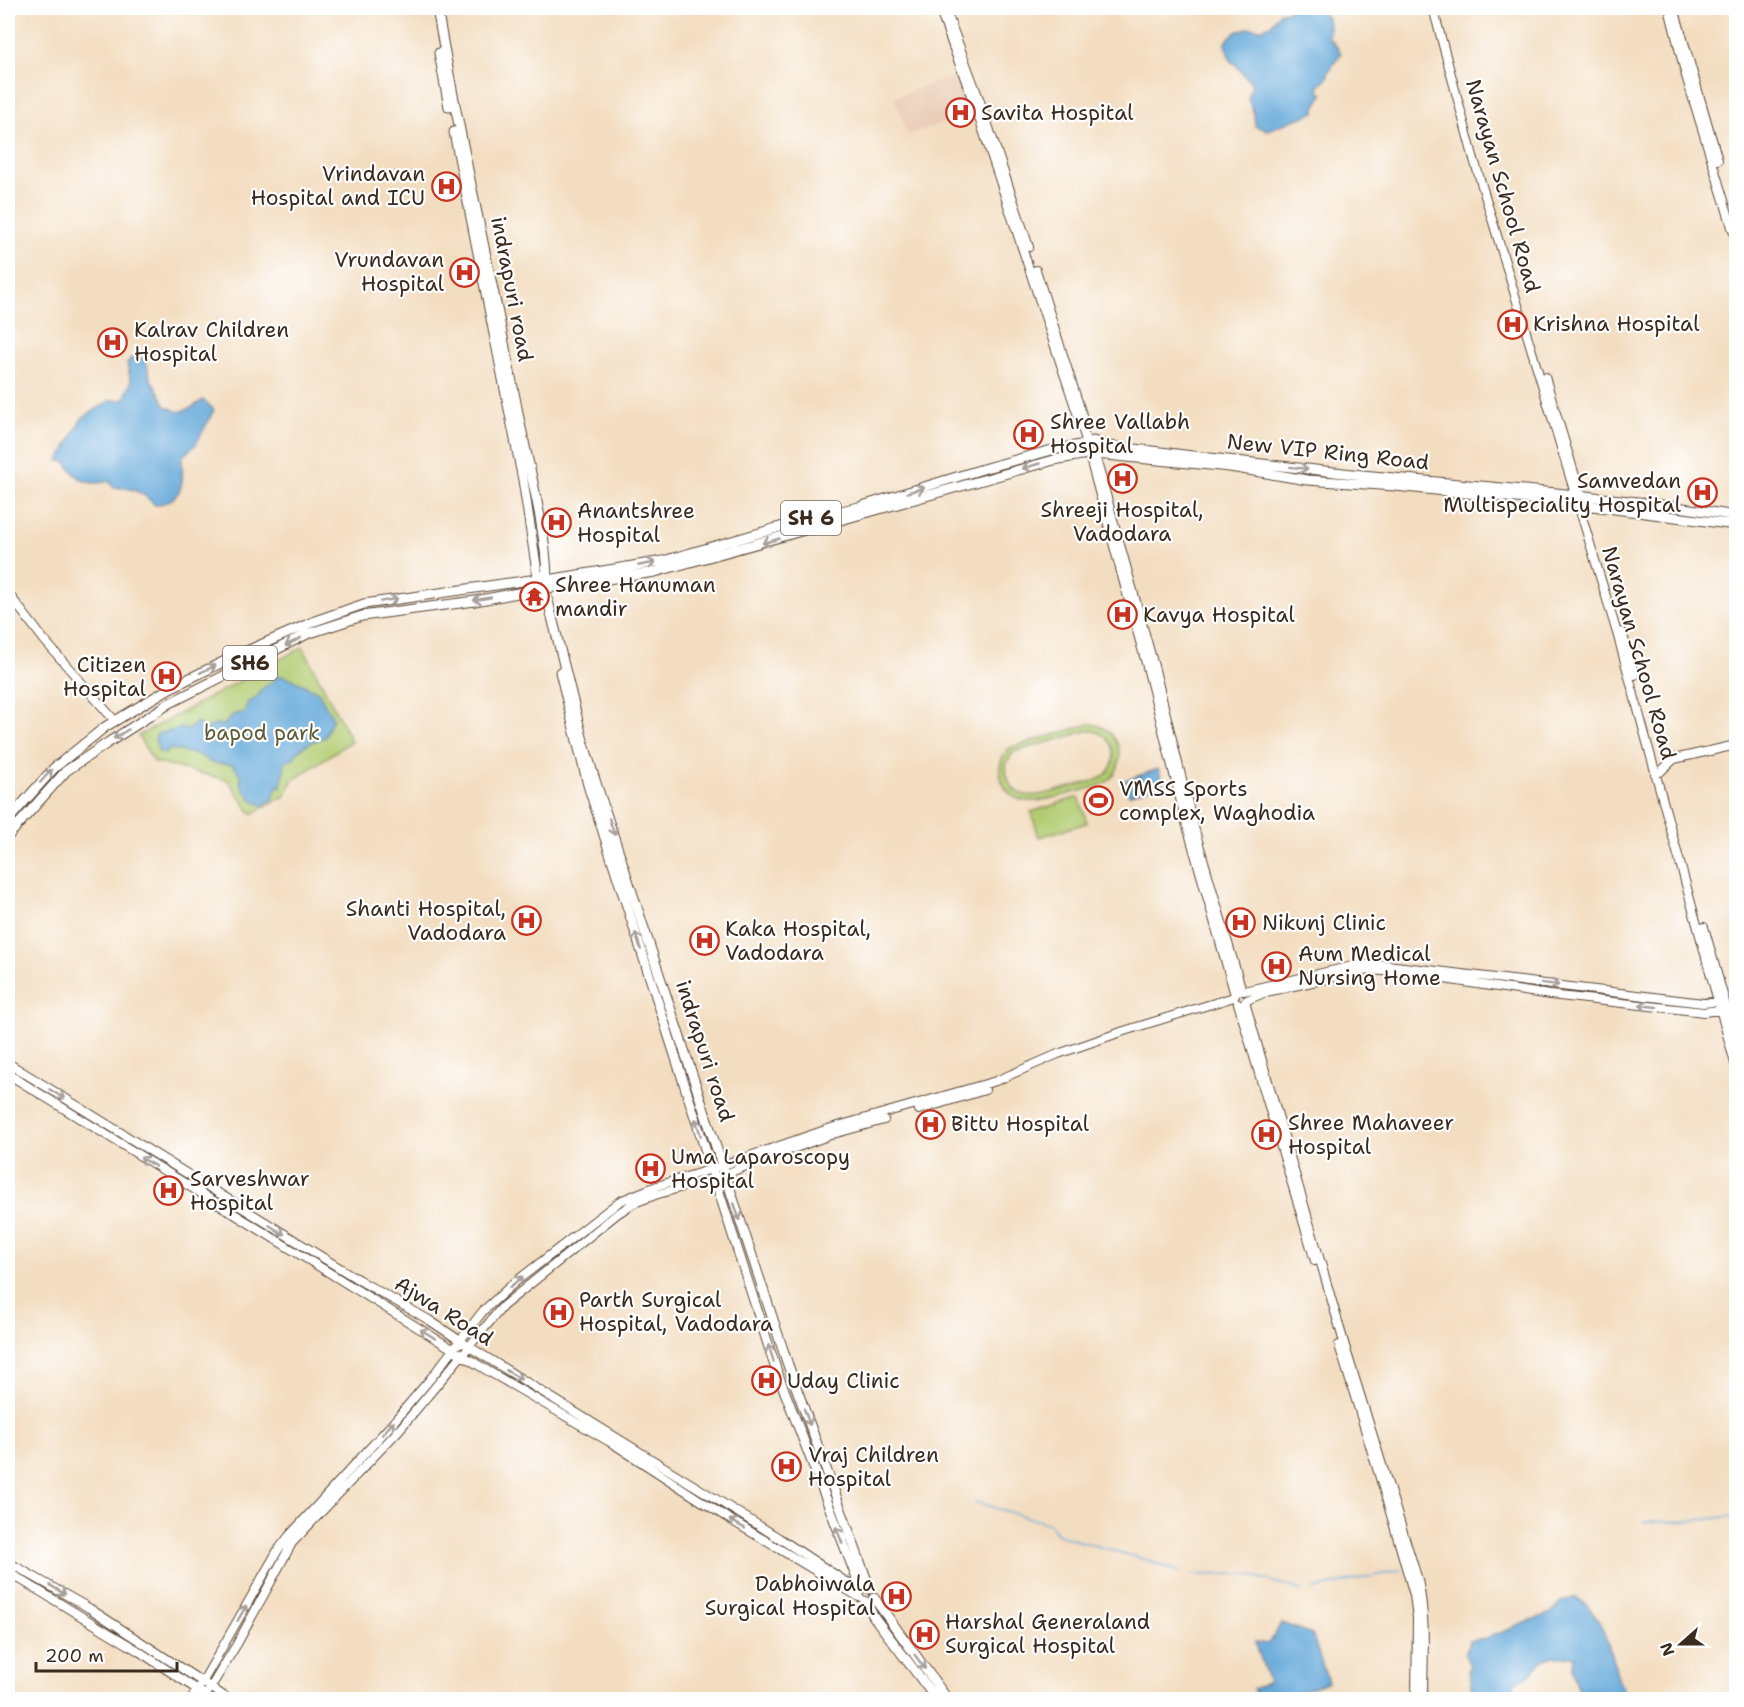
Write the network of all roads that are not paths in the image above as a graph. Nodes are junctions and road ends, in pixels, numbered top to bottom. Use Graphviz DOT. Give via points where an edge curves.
graph roads {
  1 [pos="432,8"];
  2 [pos="437,8"];
  3 [pos="939,8"];
  4 [pos="945,8"];
  5 [pos="1433,8"];
  6 [pos="1438,8"];
  7 [pos="1669,8"];
  8 [pos="1674,8"];
  9 [pos="1737,222"];
  10 [pos="1737,240"];
  11 [pos="1091,449"];
  12 [pos="1579,499"];
  13 [pos="1737,516"];
  14 [pos="1737,525"];
  15 [pos="543,584"];
  16 [pos="8,593"];
  17 [pos="115,721"];
  18 [pos="1737,747"];
  19 [pos="1660,770"];
  20 [pos="8,820"];
  21 [pos="8,836"];
  22 [pos="1240,998"];
  23 [pos="1723,1005"];
  24 [pos="1737,1041"];
  25 [pos="8,1063"];
  26 [pos="1737,1067"];
  27 [pos="8,1074"];
  28 [pos="724,1170"];
  29 [pos="713,1174"];
  30 [pos="464,1344"];
  31 [pos="458,1352"];
  32 [pos="8,1562"];
  33 [pos="8,1572"];
  34 [pos="865,1594"];
  35 [pos="163,1655"];
  36 [pos="159,1664"];
  37 [pos="203,1681"];
  38 [pos="198,1690"];
  39 [pos="208,1695"];
  40 [pos="191,1700"];
  41 [pos="230,1700"];
  42 [pos="937,1700"];
  43 [pos="948,1700"];
  44 [pos="1416,1700"];
  45 [pos="1423,1700"];
  1 -- 15 [label="main road, indrapuri road"];
  2 -- 15 [label="main road, indrapuri road" via="531,478 546,562"];
  3 -- 11 [label="street" via="977,110 1078,421"];
  4 -- 11 [label="street" via="1056,328"];
  5 -- 12 [label="street, Narayan School Road" via="1473,156"];
  6 -- 12 [label="street"];
  7 -- 10 [label="street"];
  8 -- 9 [label="street"];
  11 -- 12 [label="main road, New VIP Ring Road / SH 6" via="1109,446"];
  11 -- 15 [label="main road, New VIP Ring Road / SH 6" via="655,572"];
  11 -- 22 [label="street" via="1154,666"];
  12 -- 13 [label="main road, New VIP Ring Road / SH 6"];
  12 -- 14 [label="main road, New VIP Ring Road / SH 6"];
  12 -- 19 [label="street, Narayan School Road" via="1628,650"];
  17 -- 15 [label="main road, New VIP Ring Road / SH 6, one-way" via="233,657 364,604"];
  15 -- 21 [label="main road, New VIP Ring Road / SH6, one-way" via="475,601 362,616 308,634 170,703 109,741 66,771"];
  15 -- 28 [label="main road, indrapuri road, one-way" via="589,760"];
  29 -- 15 [label="main road, indrapuri road, one-way" via="588,785"];
  16 -- 17 [label="street"];
  20 -- 17 [label="main road, New VIP Ring Road / SH 6, one-way" via="54,768"];
  18 -- 19 [label="street" via="1696,756"];
  19 -- 23 [label="street, Narayan School Road"];
  22 -- 23 [label="street" via="1367,970 1704,1012"];
  22 -- 28 [label="street" via="1080,1046 996,1081 831,1128"];
  22 -- 44 [label="street" via="1410,1581 1417,1618"];
  22 -- 45 [label="street" via="1418,1580 1425,1627"];
  23 -- 24 [label="street"];
  23 -- 26 [label="street, Narayan School Road"];
  25 -- 30 [label="street, Ajwa Road, one-way"];
  31 -- 27 [label="street, Ajwa Road, one-way"];
  28 -- 29 [label="street"];
  28 -- 34 [label="main road, indrapuri road, one-way"];
  29 -- 30 [label="street" via="634,1203 599,1222"];
  34 -- 29 [label="main road, indrapuri road, one-way" via="776,1369"];
  30 -- 31 [label="street"];
  30 -- 34 [label="street, Ajwa Road, one-way"];
  34 -- 31 [label="street, Ajwa Road, one-way" via="726,1517 615,1445"];
  37 -- 31 [label="street, one-way" via="283,1544"];
  31 -- 39 [label="street" via="399,1430 292,1543"];
  32 -- 35 [label="street, one-way"];
  33 -- 36 [label="street"];
  34 -- 42 [label="main road, indrapuri road" via="874,1617"];
  34 -- 43 [label="main road, indrapuri road, one-way"];
  35 -- 36 [label="street"];
  35 -- 37 [label="street"];
  36 -- 38 [label="street"];
  37 -- 38 [label="street"];
  37 -- 39 [label="street"];
  38 -- 39 [label="street"];
  38 -- 40 [label="street"];
  39 -- 41 [label="street"];
}
